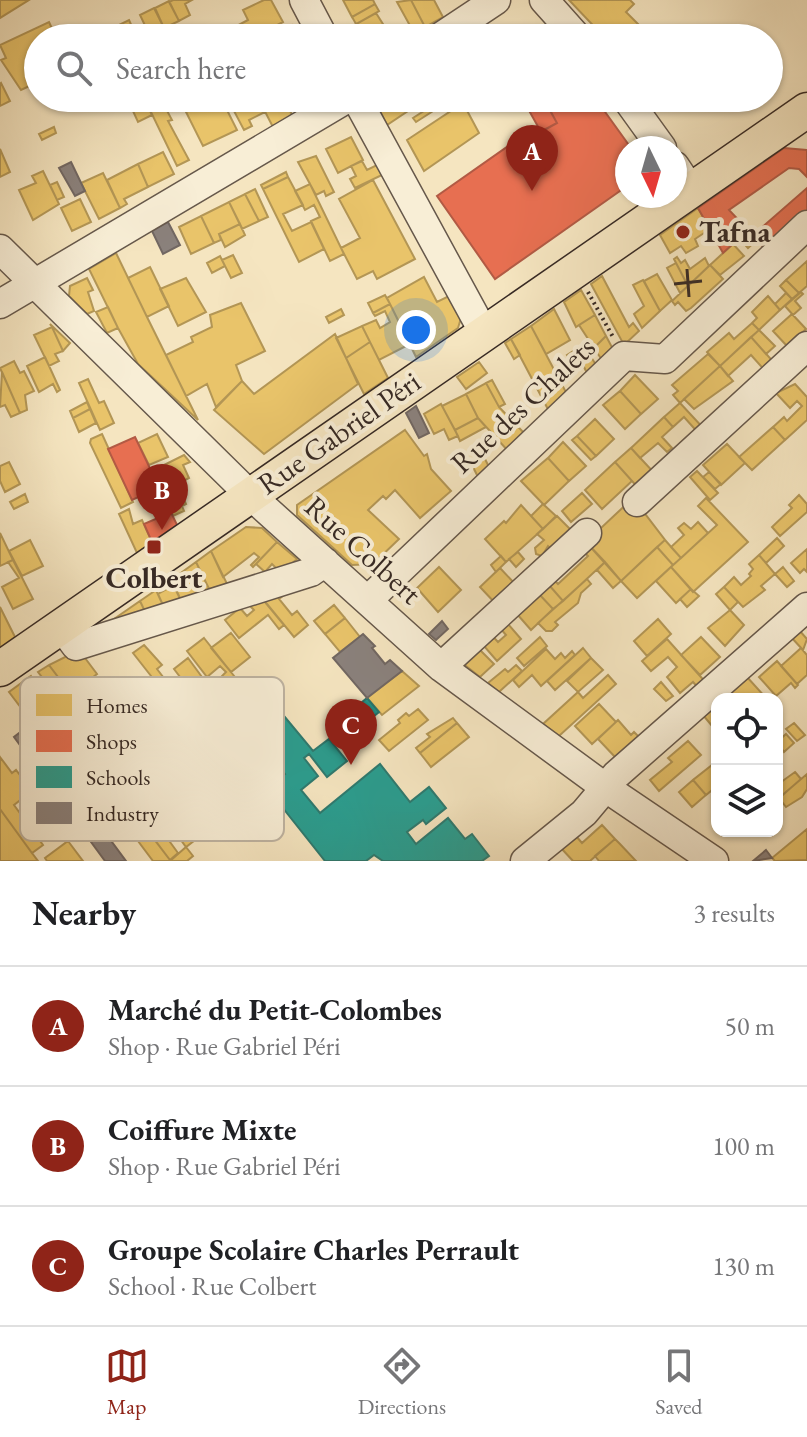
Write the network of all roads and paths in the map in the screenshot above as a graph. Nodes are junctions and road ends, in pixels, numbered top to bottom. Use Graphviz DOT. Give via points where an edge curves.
graph roads {
  1 [pos="304,0"];
  2 [pos="496,0"];
  3 [pos="544,0"];
  4 [pos="317,24"];
  5 [pos="460,24"];
  6 [pos="565,24"];
  7 [pos="324,112"];
  8 [pos="364,112"];
  9 [pos="636,112"];
  10 [pos="804,114"];
  11 [pos="653,136"];
  12 [pos="807,225"];
  13 [pos="0,249"];
  14 [pos="584,283"];
  15 [pos="34,284"];
  16 [pos="0,304"];
  17 [pos="484,333"];
  18 [pos="807,346"];
  19 [pos="624,356"];
  20 [pos="250,495"];
  21 [pos="637,502"];
  22 [pos="587,533"];
  23 [pos="325,562"];
  24 [pos="368,600"];
  25 [pos="807,607"];
  26 [pos="61,626"];
  27 [pos="441,667"];
  28 [pos="0,669"];
  29 [pos="606,788"];
  30 [pos="525,861"];
  31 [pos="714,861"];
  1 -- 4 [label="street"];
  2 -- 5 [label="street"];
  3 -- 6 [label="street"];
  7 -- 15 [label="street"];
  8 -- 17 [label="street"];
  9 -- 11 [label="street"];
  10 -- 17 [label="main road, Rue Gabriel Péri"];
  12 -- 19 [label="street, Rue des Chalets" via="665,359"];
  13 -- 15 [label="street, Rue Colbert"];
  14 -- 19 [label="path"];
  15 -- 16 [label="street"];
  15 -- 20 [label="street, Rue Colbert"];
  17 -- 20 [label="main road, Rue Gabriel Péri"];
  18 -- 21 [label="street"];
  19 -- 24 [label="street, Rue des Chalets"];
  20 -- 23 [label="street, Rue Colbert"];
  20 -- 26 [label="main road, Rue Gabriel Péri"];
  22 -- 27 [label="street"];
  23 -- 24 [label="street, Rue Colbert"];
  23 -- 26 [label="street" via="311,572 76,646"];
  24 -- 27 [label="street, Rue Colbert"];
  25 -- 29 [label="street"];
  26 -- 28 [label="main road, Rue Gabriel Péri"];
  27 -- 29 [label="street, Rue Colbert"];
  29 -- 30 [label="street"];
  29 -- 31 [label="street, Rue Colbert"];
}
